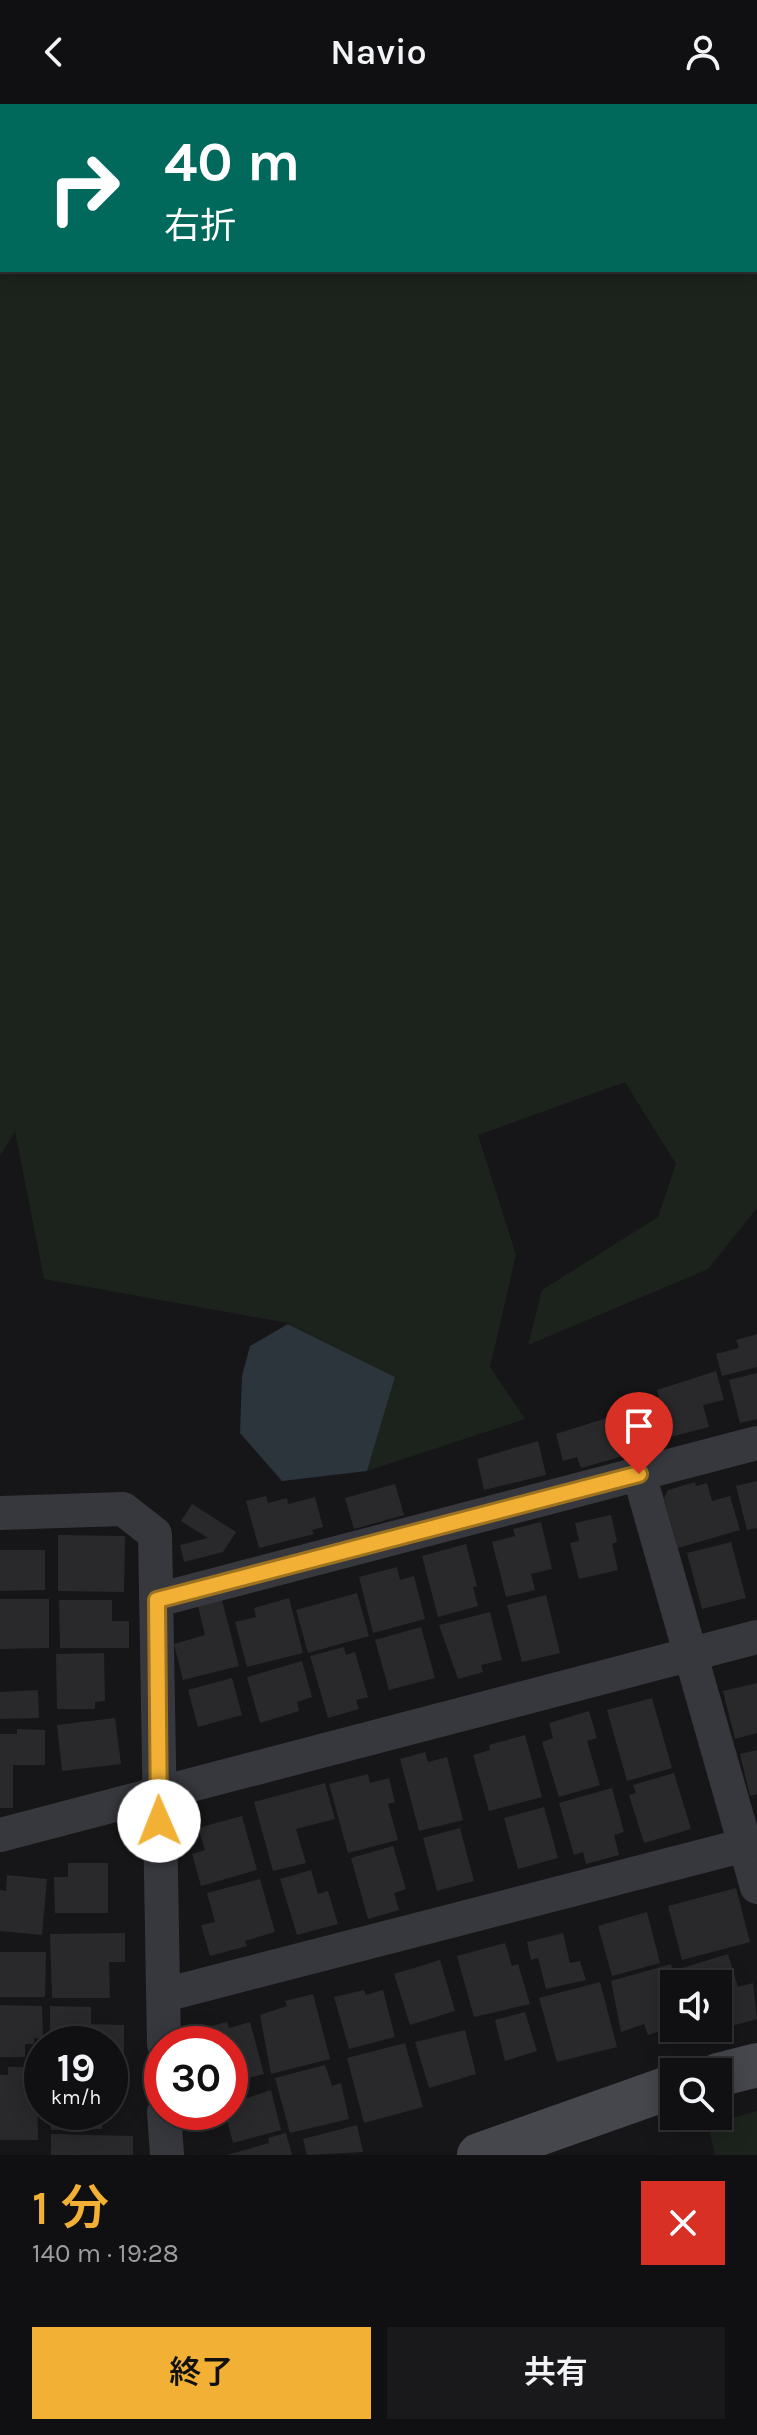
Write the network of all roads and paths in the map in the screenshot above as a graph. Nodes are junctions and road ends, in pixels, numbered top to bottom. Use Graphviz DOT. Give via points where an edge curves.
graph roads {
  1 [pos="757,1443"];
  2 [pos="639,1474"];
  3 [pos="0,1513"];
  4 [pos="157,1600"];
  5 [pos="757,1637"];
  6 [pos="688,1656"];
  7 [pos="158,1792"];
  8 [pos="0,1835"];
  9 [pos="751,1844"];
  10 [pos="757,1887"];
  11 [pos="164,1995"];
  12 [pos="164,2026"];
  13 [pos="757,2065"];
  14 [pos="732,2071"];
  15 [pos="660,2091"];
  16 [pos="165,2130"];
  17 [pos="167,2155"];
  18 [pos="479,2155"];
  1 -- 2 [label="street"];
  2 -- 4 [label="street"];
  2 -- 6 [label="street"];
  3 -- 4 [label="street" via="123,1509 155,1534"];
  4 -- 7 [label="street"];
  5 -- 6 [label="street"];
  6 -- 7 [label="street"];
  6 -- 9 [label="street"];
  7 -- 8 [label="street"];
  7 -- 11 [label="street"];
  9 -- 10 [label="street"];
  9 -- 11 [label="street"];
  11 -- 12 [label="street"];
  13 -- 14 [label="street"];
  15 -- 18 [label="street"];
  16 -- 17 [label="street"];
}
